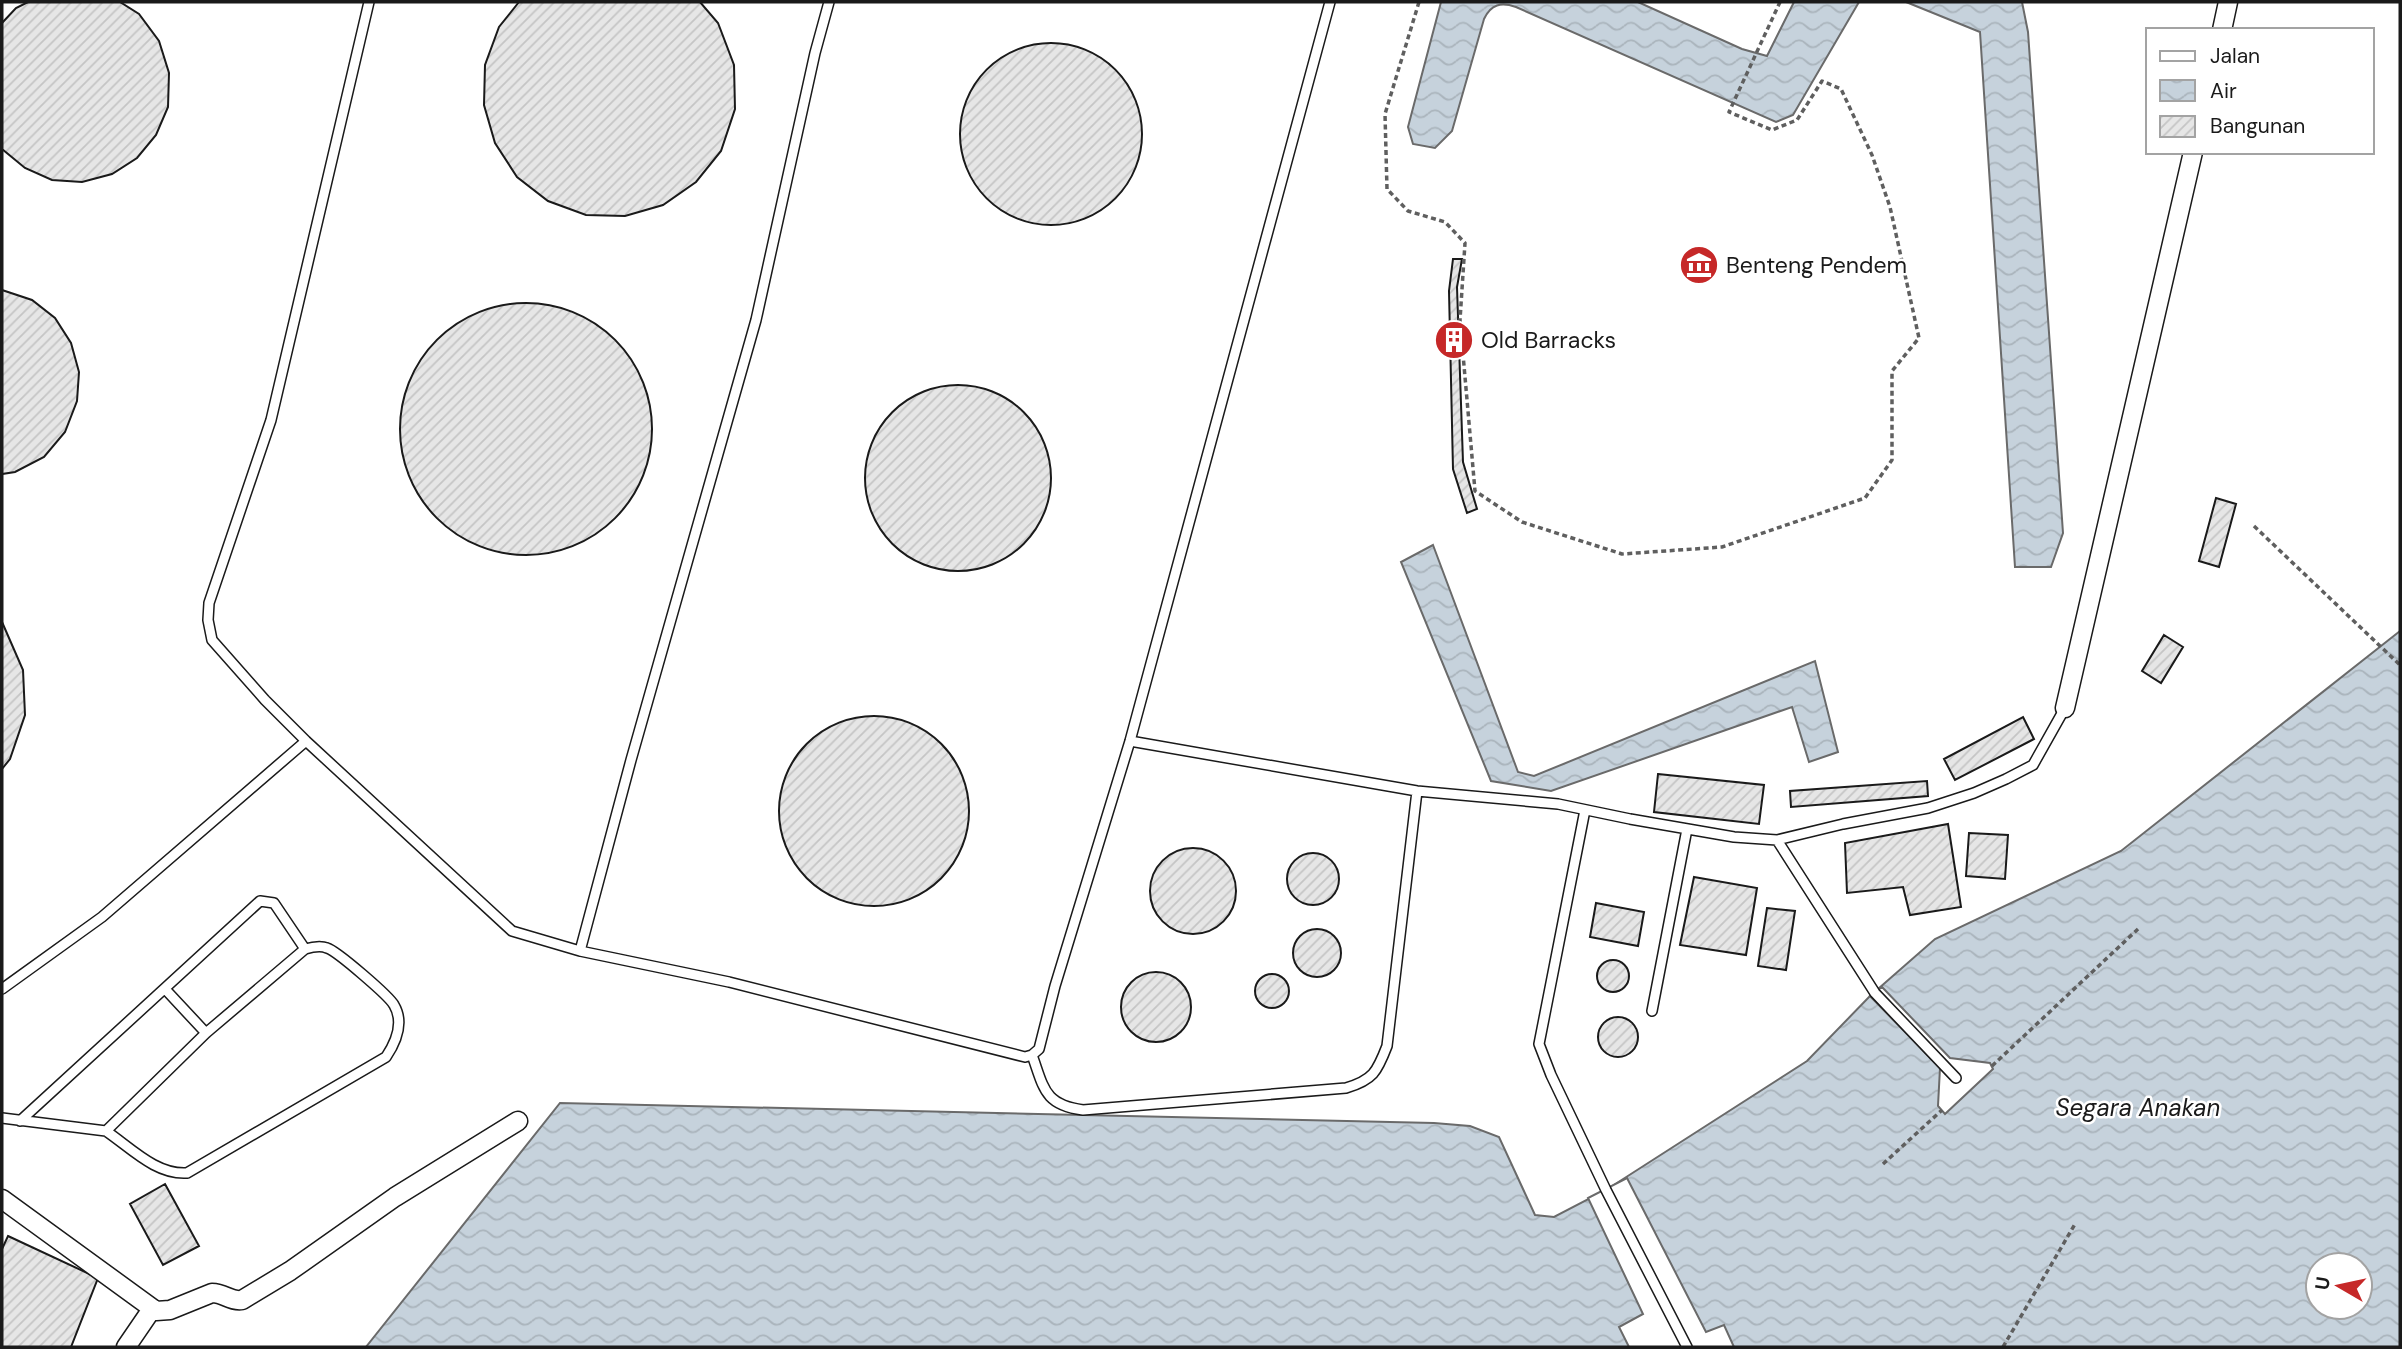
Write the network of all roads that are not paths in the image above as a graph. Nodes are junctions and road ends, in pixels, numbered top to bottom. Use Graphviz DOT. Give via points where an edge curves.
graph roads {
  1 [pos="369,2"];
  2 [pos="829,2"];
  3 [pos="1330,2"];
  4 [pos="2228,2"];
  5 [pos="2222,28"];
  6 [pos="2193,154"];
  7 [pos="2064,708"];
  8 [pos="306,741"];
  9 [pos="1130,741"];
  10 [pos="1417,791"];
  11 [pos="1585,810"];
  12 [pos="1687,829"];
  13 [pos="1777,840"];
  14 [pos="305,949"];
  15 [pos="580,951"];
  16 [pos="2,989"];
  17 [pos="164,989"];
  18 [pos="1652,1011"];
  19 [pos="205,1033"];
  20 [pos="1032,1055"];
  21 [pos="1956,1078"];
  22 [pos="2,1118"];
  23 [pos="20,1121"];
  24 [pos="518,1121"];
  25 [pos="106,1131"];
  26 [pos="2,1199"];
  27 [pos="152,1309"];
  28 [pos="126,1347"];
  29 [pos="1687,1347"];
  1 -- 8 [label="lane" via="271,420 209,603 212,640"];
  2 -- 15 [label="lane" via="755,320"];
  3 -- 9 [label="lane"];
  4 -- 5 [label="street"];
  6 -- 7 [label="street"];
  7 -- 13 [label="lane" via="2033,765 2006,779 1928,808"];
  8 -- 15 [label="lane" via="512,931"];
  8 -- 16 [label="lane" via="102,917"];
  9 -- 10 [label="lane"];
  9 -- 20 [label="lane" via="1039,1049"];
  10 -- 11 [label="lane"];
  10 -- 20 [label="lane" via="1388,1046 1379,1068 1365,1083 1083,1110 1063,1107 1046,1094"];
  11 -- 12 [label="lane"];
  11 -- 29 [label="lane" via="1539,1044 1606,1190"];
  12 -- 13 [label="lane"];
  12 -- 18 [label="lane"];
  13 -- 21 [label="lane" via="1875,993"];
  14 -- 17 [label="lane" via="274,903 260,901"];
  14 -- 19 [label="lane"];
  14 -- 25 [label="lane" via="326,947 342,956 394,1005 399,1030 386,1057 187,1173 161,1170"];
  15 -- 20 [label="lane" via="729,982 1025,1057"];
  17 -- 19 [label="lane"];
  17 -- 23 [label="lane"];
  19 -- 25 [label="lane"];
  22 -- 23 [label="lane"];
  23 -- 25 [label="lane"];
  24 -- 27 [label="street" via="243,1300 212,1293 170,1310"];
  26 -- 27 [label="street"];
  27 -- 28 [label="street"];
}
